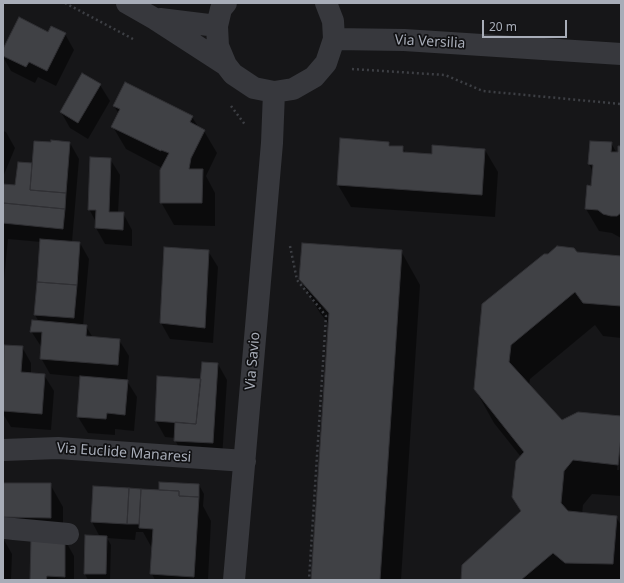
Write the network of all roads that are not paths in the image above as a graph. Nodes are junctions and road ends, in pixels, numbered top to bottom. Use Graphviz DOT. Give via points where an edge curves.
graph roads {
  1 [pos="127,3"];
  2 [pos="226,3"];
  3 [pos="326,3"];
  4 [pos="155,19"];
  5 [pos="217,26"];
  6 [pos="334,38"];
  7 [pos="621,54"];
  8 [pos="229,69"];
  9 [pos="274,92"];
  10 [pos="272,142"];
  11 [pos="3,450"];
  12 [pos="245,461"];
  13 [pos="3,528"];
  14 [pos="68,534"];
  15 [pos="234,580"];
  1 -- 4 [label="street"];
  2 -- 5 [label="street"];
  3 -- 6 [label="street" via="333,21"];
  4 -- 5 [label="street"];
  4 -- 8 [label="street"];
  5 -- 8 [label="street" via="218,46"];
  6 -- 7 [label="street, Via Versilia"];
  6 -- 9 [label="street" via="326,63 314,78 293,89"];
  8 -- 9 [label="street" via="254,88"];
  8 -- 10 [label="street, Via Savio" via="256,101"];
  9 -- 10 [label="street, Via Savio"];
  10 -- 12 [label="street, Via Savio"];
  11 -- 12 [label="street, Via Euclide Manaresi" via="58,448"];
  12 -- 15 [label="street, Via Savio"];
  13 -- 14 [label="street"];
}
